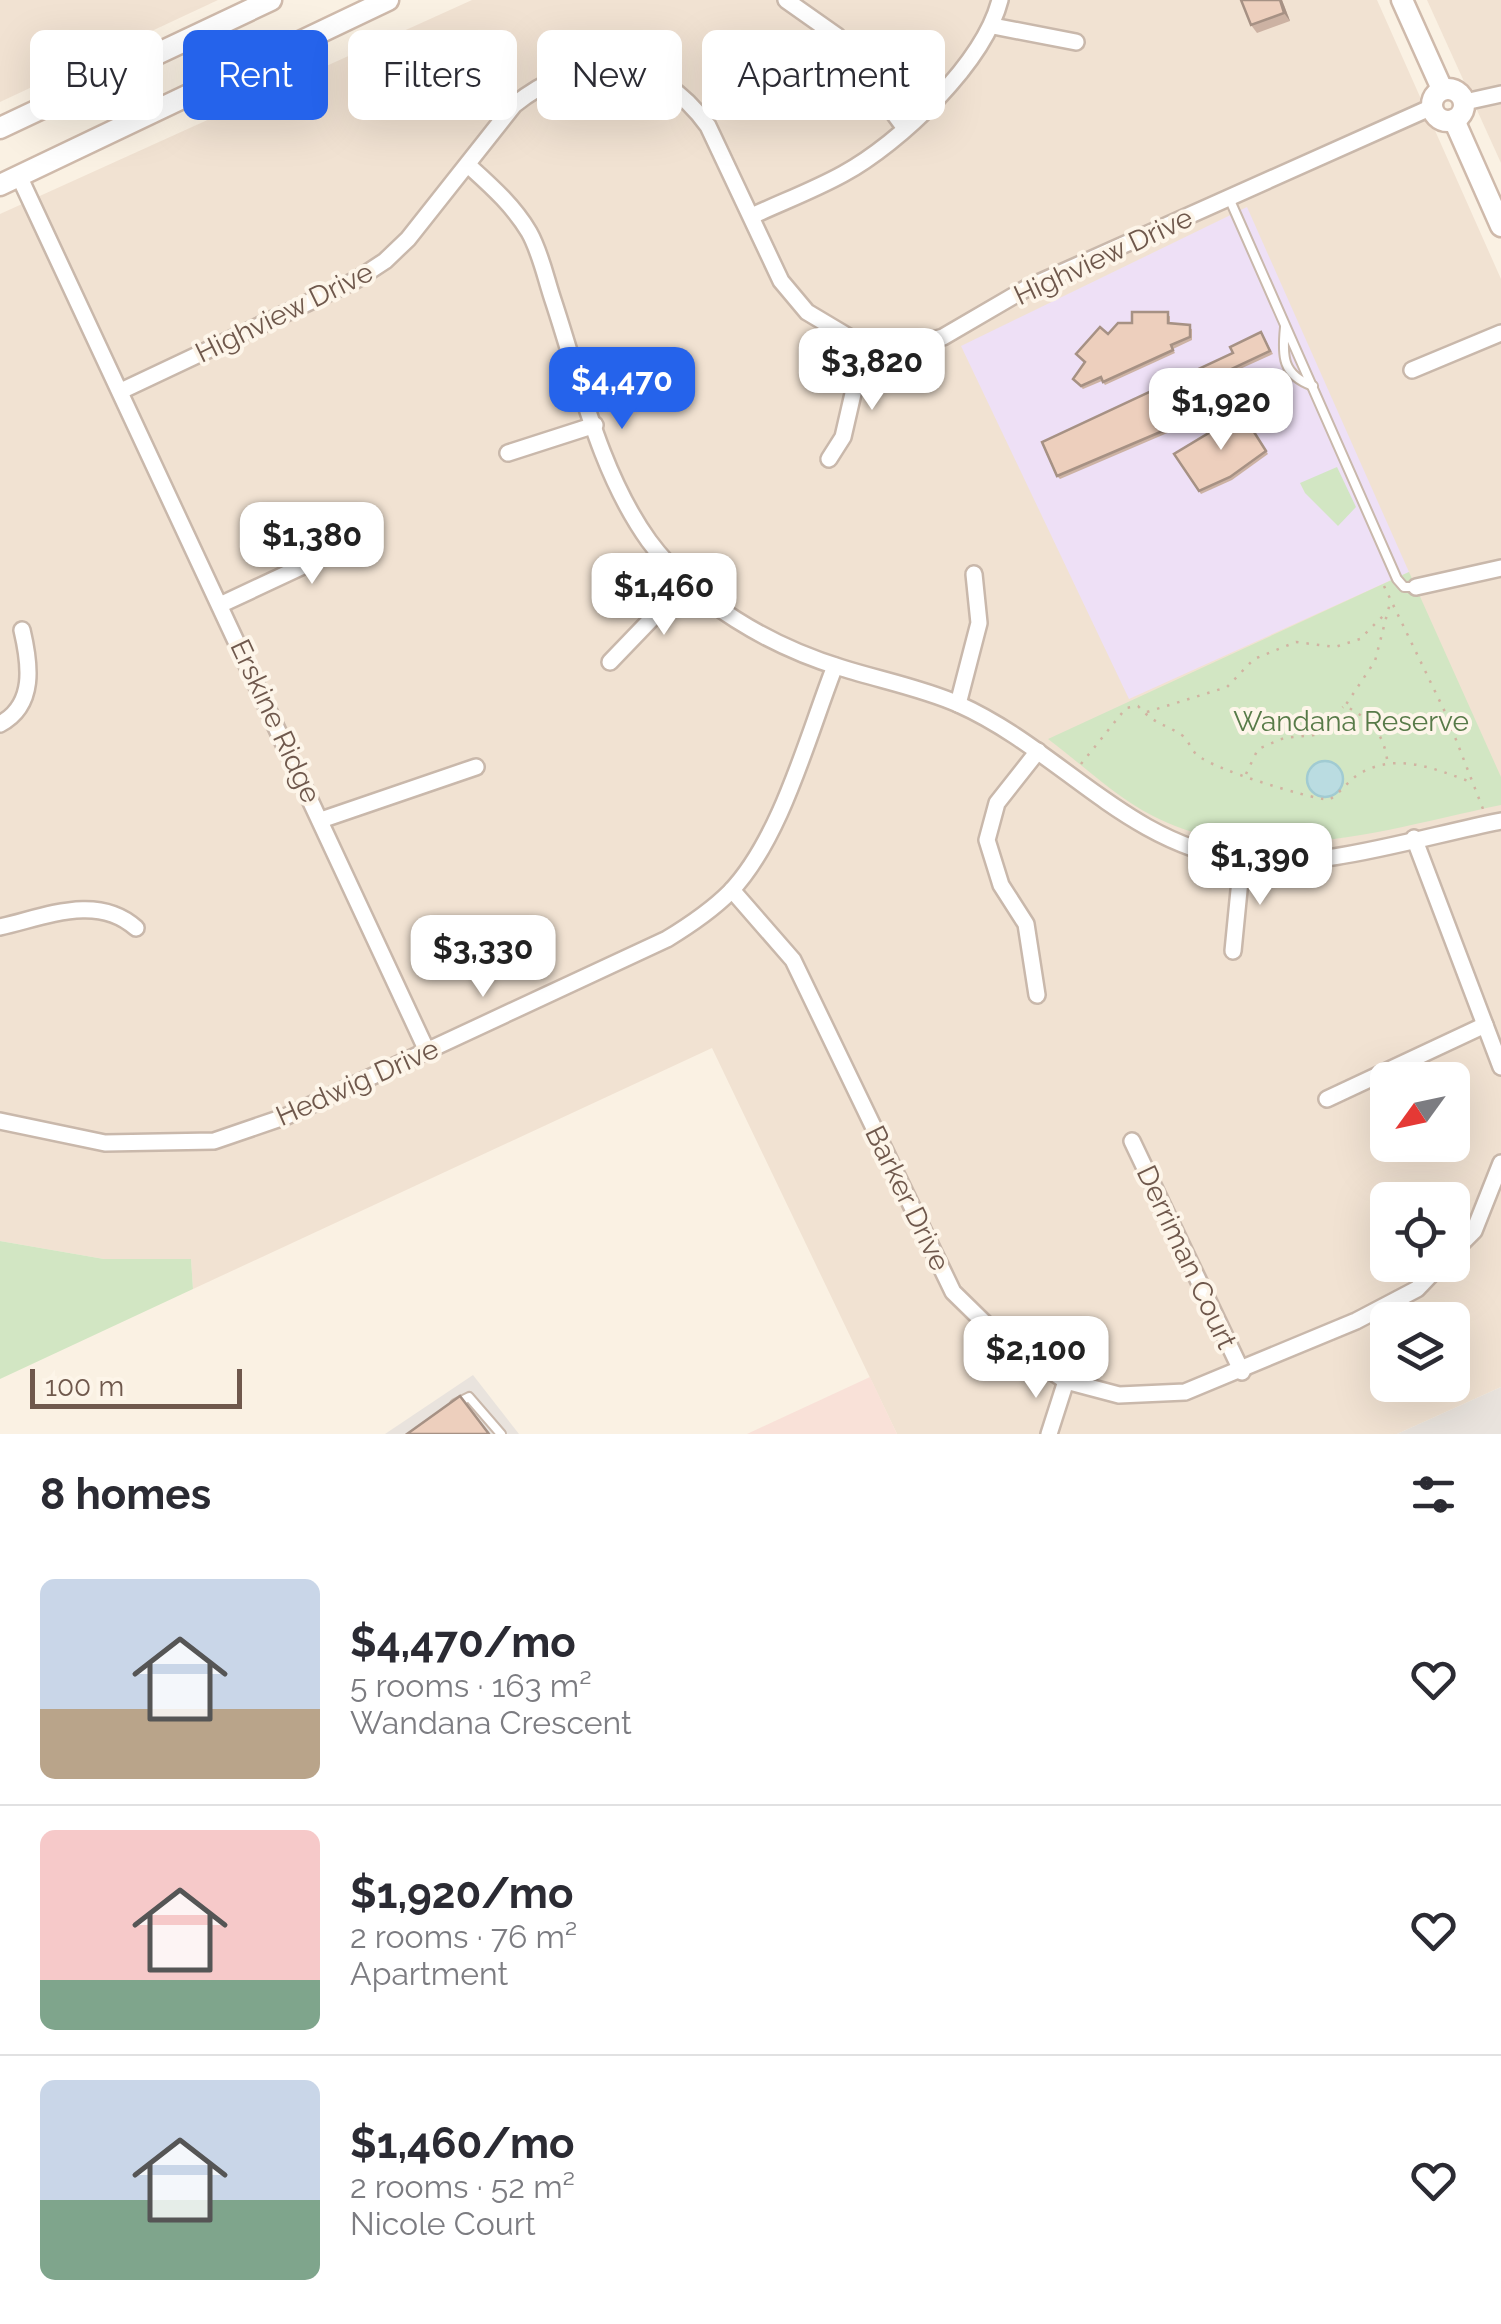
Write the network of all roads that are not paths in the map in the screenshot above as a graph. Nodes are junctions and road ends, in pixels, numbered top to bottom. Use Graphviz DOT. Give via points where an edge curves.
graph roads {
  1 [pos="271,0"];
  2 [pos="388,0"];
  3 [pos="786,0"];
  4 [pos="1000,0"];
  5 [pos="1402,0"];
  6 [pos="993,26"];
  7 [pos="1076,42"];
  8 [pos="1501,94"];
  9 [pos="1437,98"];
  10 [pos="1460,111"];
  11 [pos="904,126"];
  12 [pos="0,128"];
  13 [pos="468,165"];
  14 [pos="10,181"];
  15 [pos="1228,198"];
  16 [pos="752,216"];
  17 [pos="1501,226"];
  18 [pos="1286,325"];
  19 [pos="1501,333"];
  20 [pos="864,346"];
  21 [pos="1412,370"];
  22 [pos="1313,386"];
  23 [pos="121,391"];
  24 [pos="595,425"];
  25 [pos="508,453"];
  26 [pos="829,459"];
  27 [pos="372,527"];
  28 [pos="1501,568"];
  29 [pos="974,574"];
  30 [pos="686,583"];
  31 [pos="1416,587"];
  32 [pos="222,604"];
  33 [pos="22,630"];
  34 [pos="610,662"];
  35 [pos="836,666"];
  36 [pos="958,704"];
  37 [pos="0,724"];
  38 [pos="1038,751"];
  39 [pos="476,768"];
  40 [pos="321,820"];
  41 [pos="1496,822"];
  42 [pos="1414,838"];
  43 [pos="1242,860"];
  44 [pos="732,890"];
  45 [pos="0,927"];
  46 [pos="136,928"];
  47 [pos="1232,951"];
  48 [pos="1038,995"];
  49 [pos="1485,1025"];
  50 [pos="427,1051"];
  51 [pos="1501,1067"];
  52 [pos="1328,1099"];
  53 [pos="0,1121"];
  54 [pos="1132,1141"];
  55 [pos="1501,1163"];
  56 [pos="1470,1235"];
  57 [pos="1424,1282"];
  58 [pos="1242,1372"];
  59 [pos="1066,1381"];
  60 [pos="446,1412"];
  61 [pos="500,1434"];
  62 [pos="1049,1434"];
  1 -- 12 [label="main road"];
  2 -- 14 [label="main road"];
  3 -- 11 [label="street" via="837,36"];
  4 -- 6 [label="street"];
  5 -- 9 [label="main road"];
  6 -- 7 [label="street"];
  6 -- 11 [label="street" via="964,72"];
  8 -- 10 [label="street"];
  9 -- 10 [label="main road" via="1456,90"];
  9 -- 10 [label="main road" via="1440,119"];
  9 -- 15 [label="street, Highview Drive"];
  10 -- 17 [label="main road"];
  11 -- 16 [label="street" via="846,174"];
  13 -- 16 [label="street, Highview Drive" via="538,85 598,66 635,71 693,105"];
  13 -- 23 [label="street, Highview Drive" via="385,261 356,280"];
  13 -- 24 [label="street" via="531,235"];
  14 -- 23 [label="street, Erskine Ridge"];
  15 -- 18 [label="lane"];
  15 -- 20 [label="street, Highview Drive" via="1027,288 944,337 904,348"];
  16 -- 20 [label="street, Highview Drive" via="781,282 806,312"];
  18 -- 22 [label="lane"];
  18 -- 22 [label="lane" via="1284,362"];
  19 -- 21 [label="street"];
  20 -- 26 [label="street" via="843,437"];
  22 -- 31 [label="lane" via="1397,579"];
  23 -- 32 [label="street, Erskine Ridge"];
  24 -- 25 [label="street"];
  24 -- 30 [label="street" via="622,495"];
  27 -- 32 [label="street" via="361,539"];
  28 -- 31 [label="street"];
  29 -- 36 [label="street" via="980,623"];
  30 -- 34 [label="street"];
  30 -- 35 [label="street" via="746,626"];
  32 -- 40 [label="street, Erskine Ridge"];
  33 -- 37 [label="street" via="26,690 17,712"];
  35 -- 36 [label="street"];
  35 -- 44 [label="street, Hedwig Drive" via="771,826"];
  36 -- 38 [label="street"];
  38 -- 43 [label="street" via="1143,828"];
  38 -- 48 [label="street" via="997,804 987,840 1000,885 1026,924"];
  39 -- 40 [label="street"];
  40 -- 50 [label="street, Erskine Ridge"];
  41 -- 42 [label="street"];
  42 -- 43 [label="street" via="1322,858"];
  42 -- 49 [label="street"];
  43 -- 47 [label="street"];
  44 -- 50 [label="street, Hedwig Drive" via="668,939"];
  44 -- 59 [label="street, Barker Drive" via="793,960 953,1292 999,1337"];
  45 -- 46 [label="street" via="95,908"];
  49 -- 51 [label="street"];
  49 -- 52 [label="street"];
  50 -- 53 [label="street, Hedwig Drive" via="287,1116 214,1141 105,1143"];
  54 -- 58 [label="street, Derriman Court"];
  55 -- 56 [label="street"];
  57 -- 58 [label="street, Barker Drive"];
  58 -- 59 [label="street, Barker Drive" via="1185,1392 1118,1395"];
  59 -- 62 [label="street"];
  60 -- 61 [label="lane" via="469,1396"];
}
